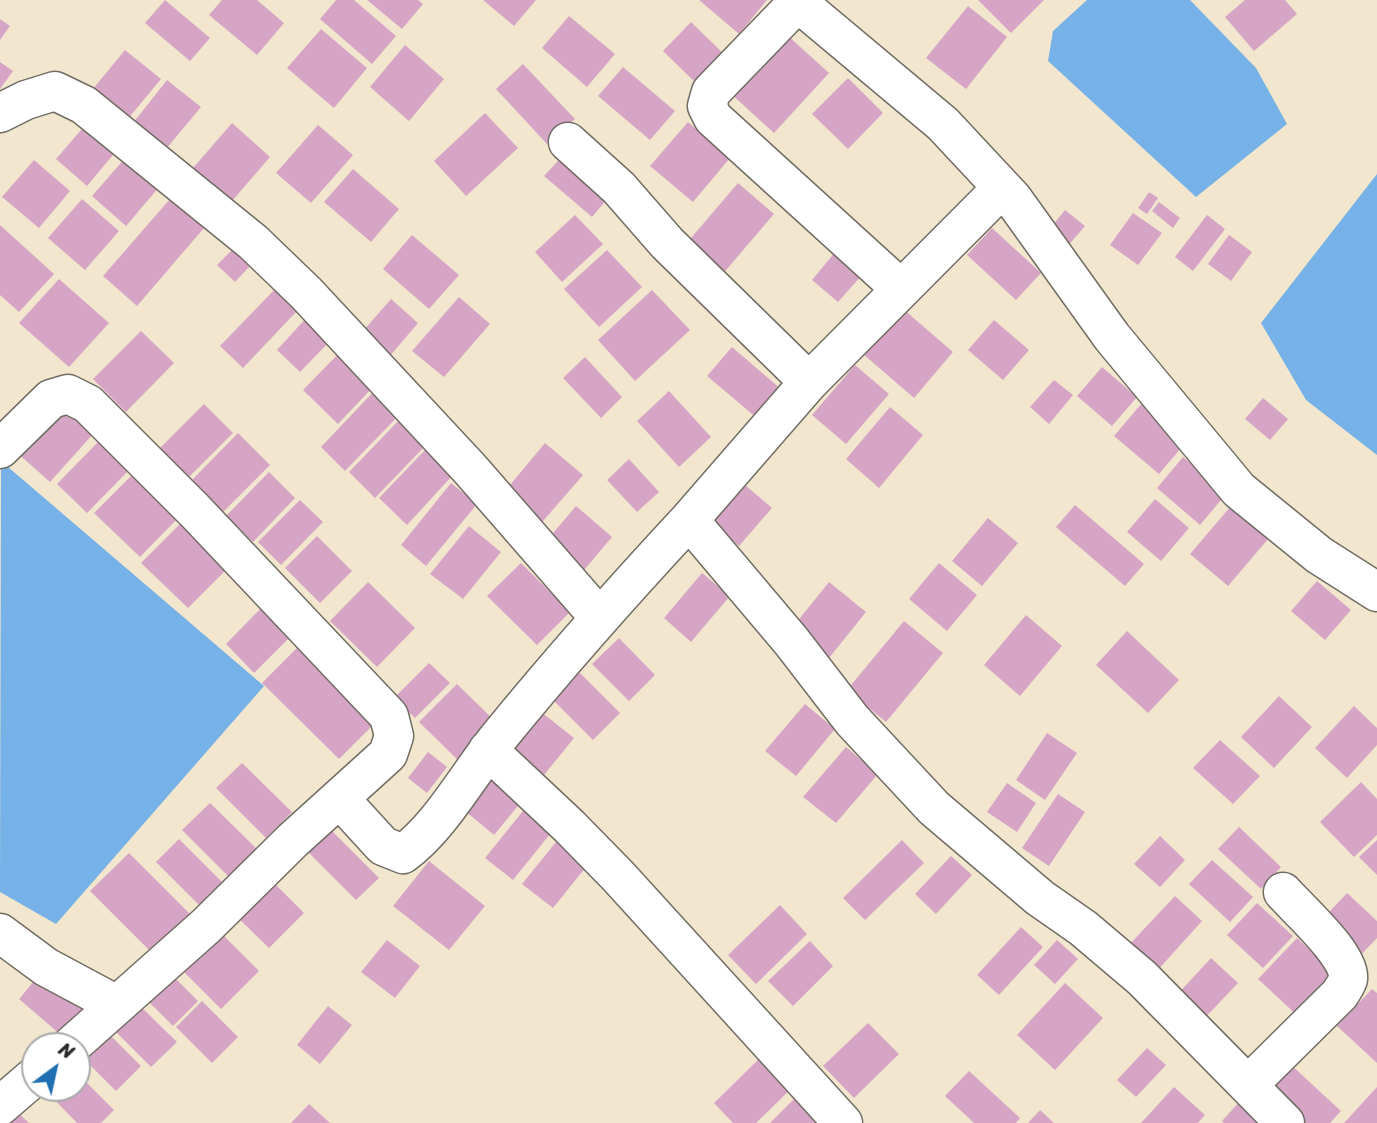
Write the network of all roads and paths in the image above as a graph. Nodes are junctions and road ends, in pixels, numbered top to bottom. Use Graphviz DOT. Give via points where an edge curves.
graph roads {
  1 [pos="797,1"];
  2 [pos="0,113"];
  3 [pos="568,142"];
  4 [pos="1002,188"];
  5 [pos="901,289"];
  6 [pos="809,382"];
  7 [pos="0,449"];
  8 [pos="689,520"];
  9 [pos="1377,592"];
  10 [pos="599,617"];
  11 [pos="488,750"];
  12 [pos="340,799"];
  13 [pos="1283,892"];
  14 [pos="0,933"];
  15 [pos="117,1005"];
  16 [pos="87,1032"];
  17 [pos="1249,1084"];
  18 [pos="21,1088"];
  19 [pos="0,1106"];
  20 [pos="843,1123"];
  21 [pos="1285,1123"];
  1 -- 4 [label="street" via="943,124"];
  1 -- 5 [label="street" via="711,92 707,106 713,118"];
  2 -- 10 [label="street" via="55,91 84,104 253,242 390,382"];
  3 -- 6 [label="street"];
  4 -- 5 [label="street"];
  4 -- 9 [label="street" via="1112,337 1239,490 1319,555"];
  5 -- 6 [label="street"];
  6 -- 8 [label="street"];
  7 -- 12 [label="street" via="51,399 68,394 88,404 195,511 389,716 394,736 388,754"];
  8 -- 10 [label="street"];
  8 -- 17 [label="street" via="852,720 934,808 1142,978"];
  10 -- 11 [label="street"];
  11 -- 12 [label="street" via="420,842 403,854 383,846"];
  11 -- 20 [label="street" via="618,877"];
  12 -- 15 [label="street"];
  13 -- 17 [label="street" via="1337,951 1348,979 1340,994"];
  14 -- 15 [label="street" via="46,967"];
  15 -- 16 [label="street"];
  17 -- 21 [label="street"];
  18 -- 19 [label="street"];
}
